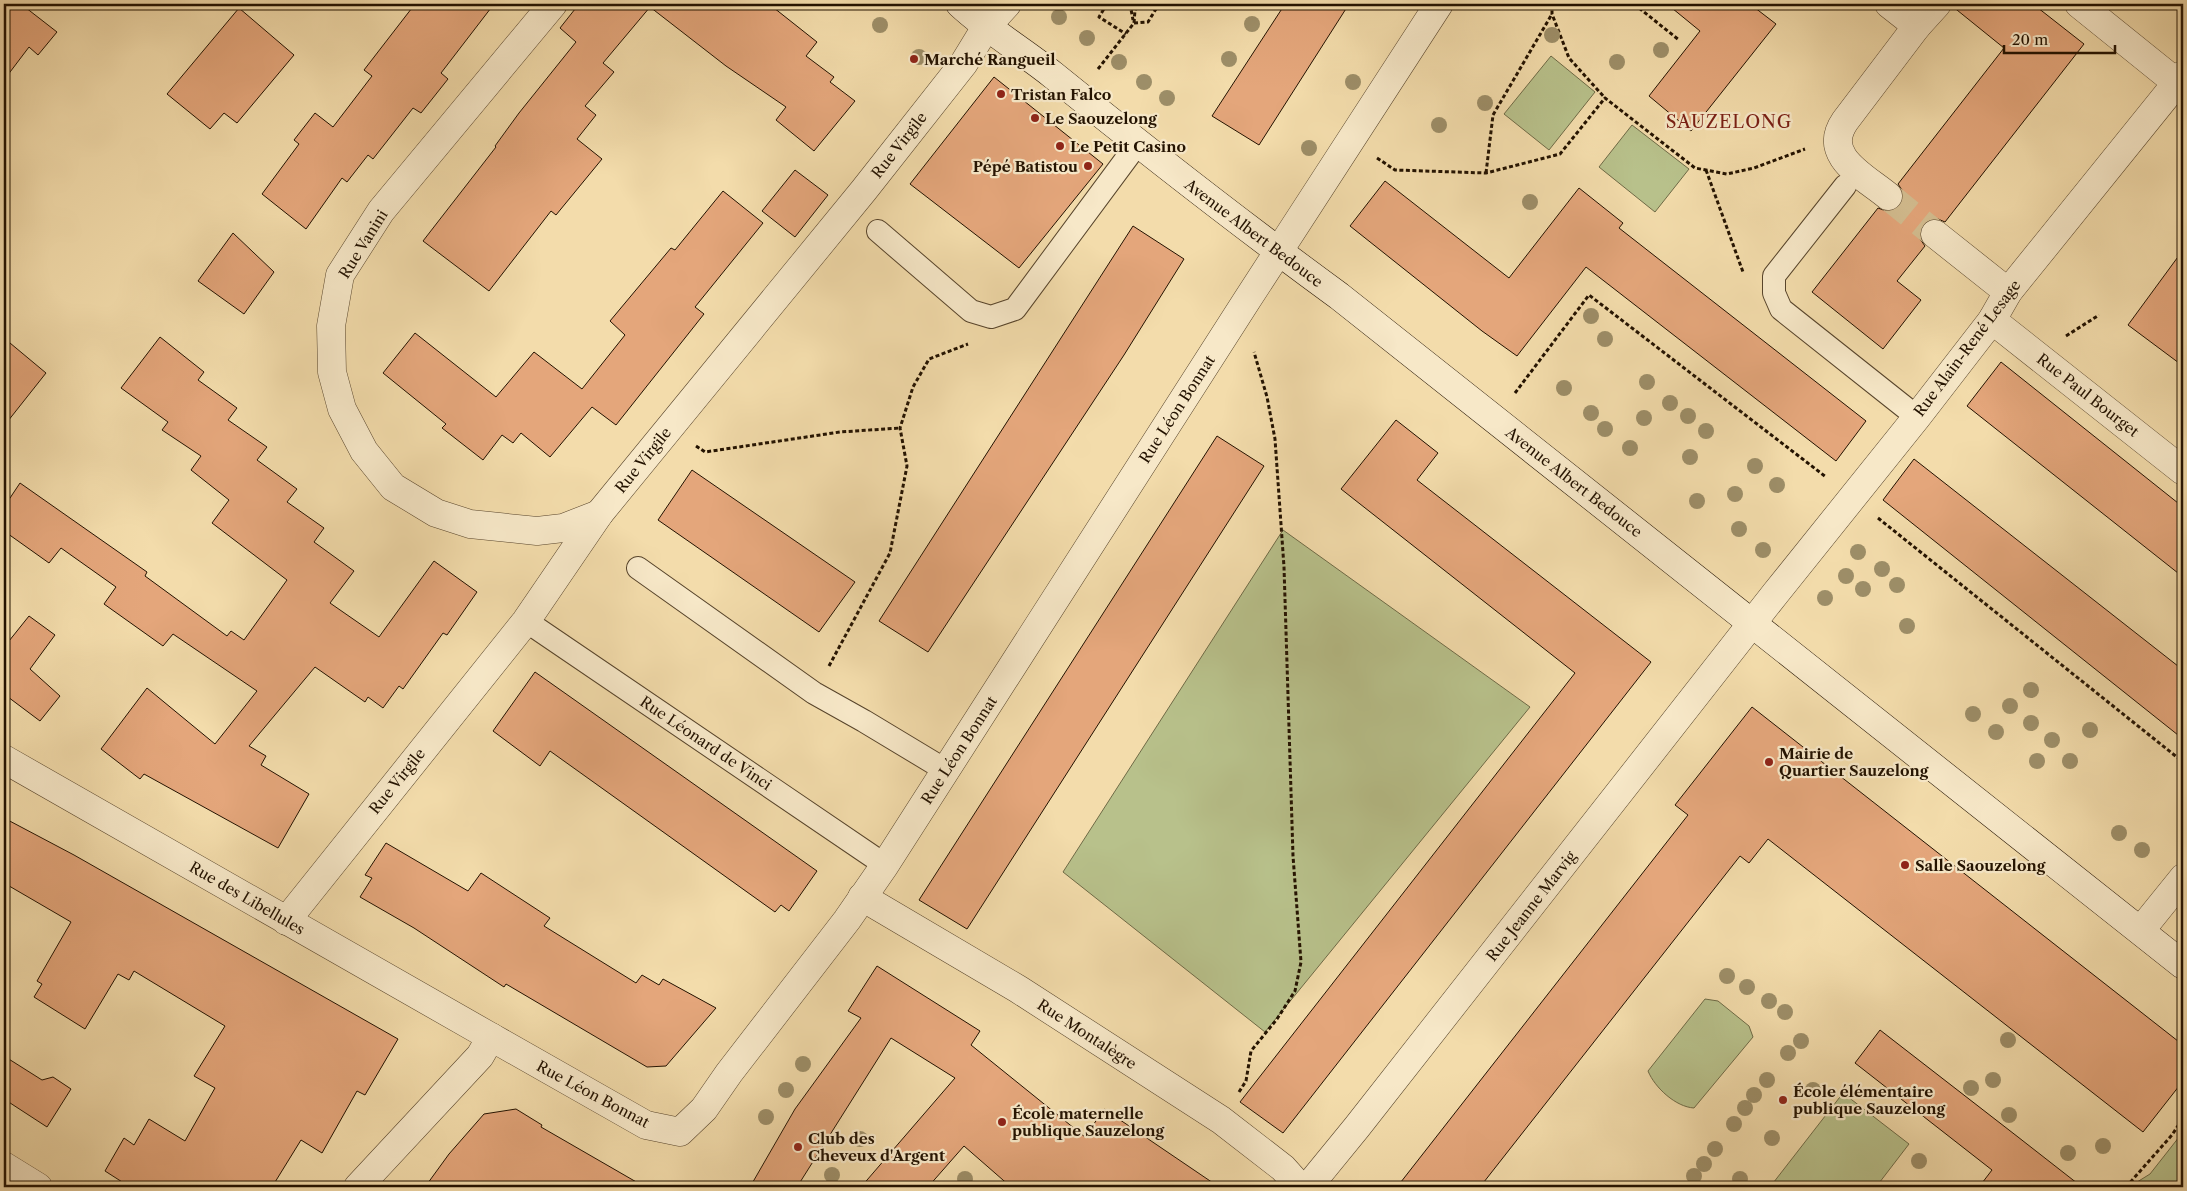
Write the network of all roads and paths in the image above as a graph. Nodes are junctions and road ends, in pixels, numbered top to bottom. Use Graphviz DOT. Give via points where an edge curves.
graph roads {
  1 [pos="553,4"];
  2 [pos="960,4"];
  3 [pos="1007,4"];
  4 [pos="1107,4"];
  5 [pos="1130,4"];
  6 [pos="1139,4"];
  7 [pos="1160,4"];
  8 [pos="1439,4"];
  9 [pos="1552,4"];
  10 [pos="1634,4"];
  11 [pos="1889,4"];
  12 [pos="1937,4"];
  13 [pos="2079,4"];
  14 [pos="1552,14"];
  15 [pos="1134,23"];
  16 [pos="1916,26"];
  17 [pos="986,27"];
  18 [pos="1126,34"];
  19 [pos="1679,40"];
  20 [pos="1098,68"];
  21 [pos="2180,79"];
  22 [pos="1605,98"];
  23 [pos="1351,141"];
  24 [pos="1138,143"];
  25 [pos="1837,143"];
  26 [pos="1706,170"];
  27 [pos="1486,173"];
  28 [pos="1845,186"];
  29 [pos="1888,196"];
  30 [pos="878,231"];
  31 [pos="1935,234"];
  32 [pos="1279,252"];
  33 [pos="2008,292"];
  34 [pos="1774,293"];
  35 [pos="2099,315"];
  36 [pos="1992,320"];
  37 [pos="2060,340"];
  38 [pos="975,342"];
  39 [pos="1252,348"];
  40 [pos="1916,417"];
  41 [pos="669,428"];
  42 [pos="900,428"];
  43 [pos="2183,470"];
  44 [pos="599,514"];
  45 [pos="638,568"];
  46 [pos="526,620"];
  47 [pos="1752,623"];
  48 [pos="814,693"];
  49 [pos="4,759"];
  50 [pos="946,771"];
  51 [pos="885,865"];
  52 [pos="2183,878"];
  53 [pos="862,897"];
  54 [pos="286,921"];
  55 [pos="2141,930"];
  56 [pos="2183,965"];
  57 [pos="491,1037"];
  58 [pos="2183,1118"];
  59 [pos="1221,1120"];
  60 [pos="4,1166"];
  61 [pos="38,1187"];
  62 [pos="358,1187"];
  63 [pos="1300,1187"];
  64 [pos="1308,1187"];
  65 [pos="2126,1187"];
  1 -- 44 [label="street, Rue Vanini" via="381,211 340,275 331,326 332,372 342,409 364,451 393,487 436,512 470,524 537,531 563,528"];
  2 -- 17 [label="street, Avenue Albert Bedouce"];
  3 -- 17 [label="street, Rue Virgile"];
  4 -- 18 [label="path" via="1099,17"];
  5 -- 15 [label="path"];
  6 -- 15 [label="path"];
  7 -- 15 [label="path" via="1148,22"];
  8 -- 23 [label="street, Rue Léon Bonnat"];
  9 -- 14 [label="path"];
  10 -- 19 [label="path"];
  11 -- 16 [label="street"];
  12 -- 16 [label="street"];
  13 -- 21 [label="street"];
  14 -- 22 [label="path" via="1569,58"];
  14 -- 27 [label="path" via="1493,115"];
  15 -- 18 [label="path"];
  16 -- 25 [label="street" via="1838,131"];
  17 -- 24 [label="street, Avenue Albert Bedouce" via="1048,71"];
  17 -- 41 [label="street, Rue Virgile" via="964,63 864,190"];
  18 -- 20 [label="path"];
  21 -- 33 [label="street, Rue Alain-René Lesage"];
  22 -- 26 [label="path" via="1695,168"];
  22 -- 27 [label="path" via="1560,154"];
  23 -- 27 [label="path" via="1395,170"];
  23 -- 32 [label="street, Rue Léon Bonnat"];
  24 -- 30 [label="lane" via="1015,309 991,317 971,311"];
  24 -- 32 [label="street, Avenue Albert Bedouce"];
  25 -- 26 [label="path" via="1804,149 1728,174"];
  25 -- 29 [label="street" via="1841,157"];
  26 -- 34 [label="path" via="1743,272"];
  28 -- 34 [label="lane" via="1774,276"];
  31 -- 33 [label="street"];
  32 -- 47 [label="street, Avenue Albert Bedouce"];
  32 -- 50 [label="street, Rue Léon Bonnat"];
  33 -- 36 [label="street, Rue Alain-René Lesage"];
  34 -- 40 [label="lane" via="1782,309"];
  35 -- 37 [label="path"];
  36 -- 40 [label="street, Rue Alain-René Lesage"];
  36 -- 43 [label="street, Rue Paul Bourget"];
  38 -- 42 [label="path" via="929,359 913,387"];
  39 -- 59 [label="path" via="1267,397 1275,440 1284,567 1292,856 1301,962 1295,991 1251,1051 1246,1081"];
  40 -- 47 [label="street, Rue Alain-René Lesage"];
  41 -- 42 [label="path" via="705,452 840,432"];
  41 -- 44 [label="street, Rue Virgile"];
  42 -- 48 [label="path" via="907,466 890,553"];
  44 -- 46 [label="street, Rue Virgile"];
  45 -- 48 [label="lane"];
  46 -- 51 [label="lane, Rue Léonard de Vinci"];
  46 -- 54 [label="street, Rue Virgile"];
  47 -- 55 [label="street, Avenue Albert Bedouce"];
  47 -- 64 [label="street, Rue Jeanne Marvig"];
  48 -- 50 [label="lane"];
  49 -- 54 [label="street, Rue des Libellules"];
  50 -- 51 [label="street, Rue Léon Bonnat"];
  51 -- 53 [label="street, Rue Léon Bonnat"];
  52 -- 55 [label="street"];
  53 -- 57 [label="street, Rue Léon Bonnat" via="704,1109 680,1132 646,1125"];
  53 -- 59 [label="street, Rue Montalègre" via="1018,990"];
  54 -- 57 [label="street, Rue des Libellules"];
  55 -- 56 [label="street, Avenue Albert Bedouce"];
  57 -- 62 [label="street" via="480,1056"];
  58 -- 65 [label="path"];
  59 -- 63 [label="street, Rue Montalègre" via="1283,1168"];
  60 -- 61 [label="street"];
}
